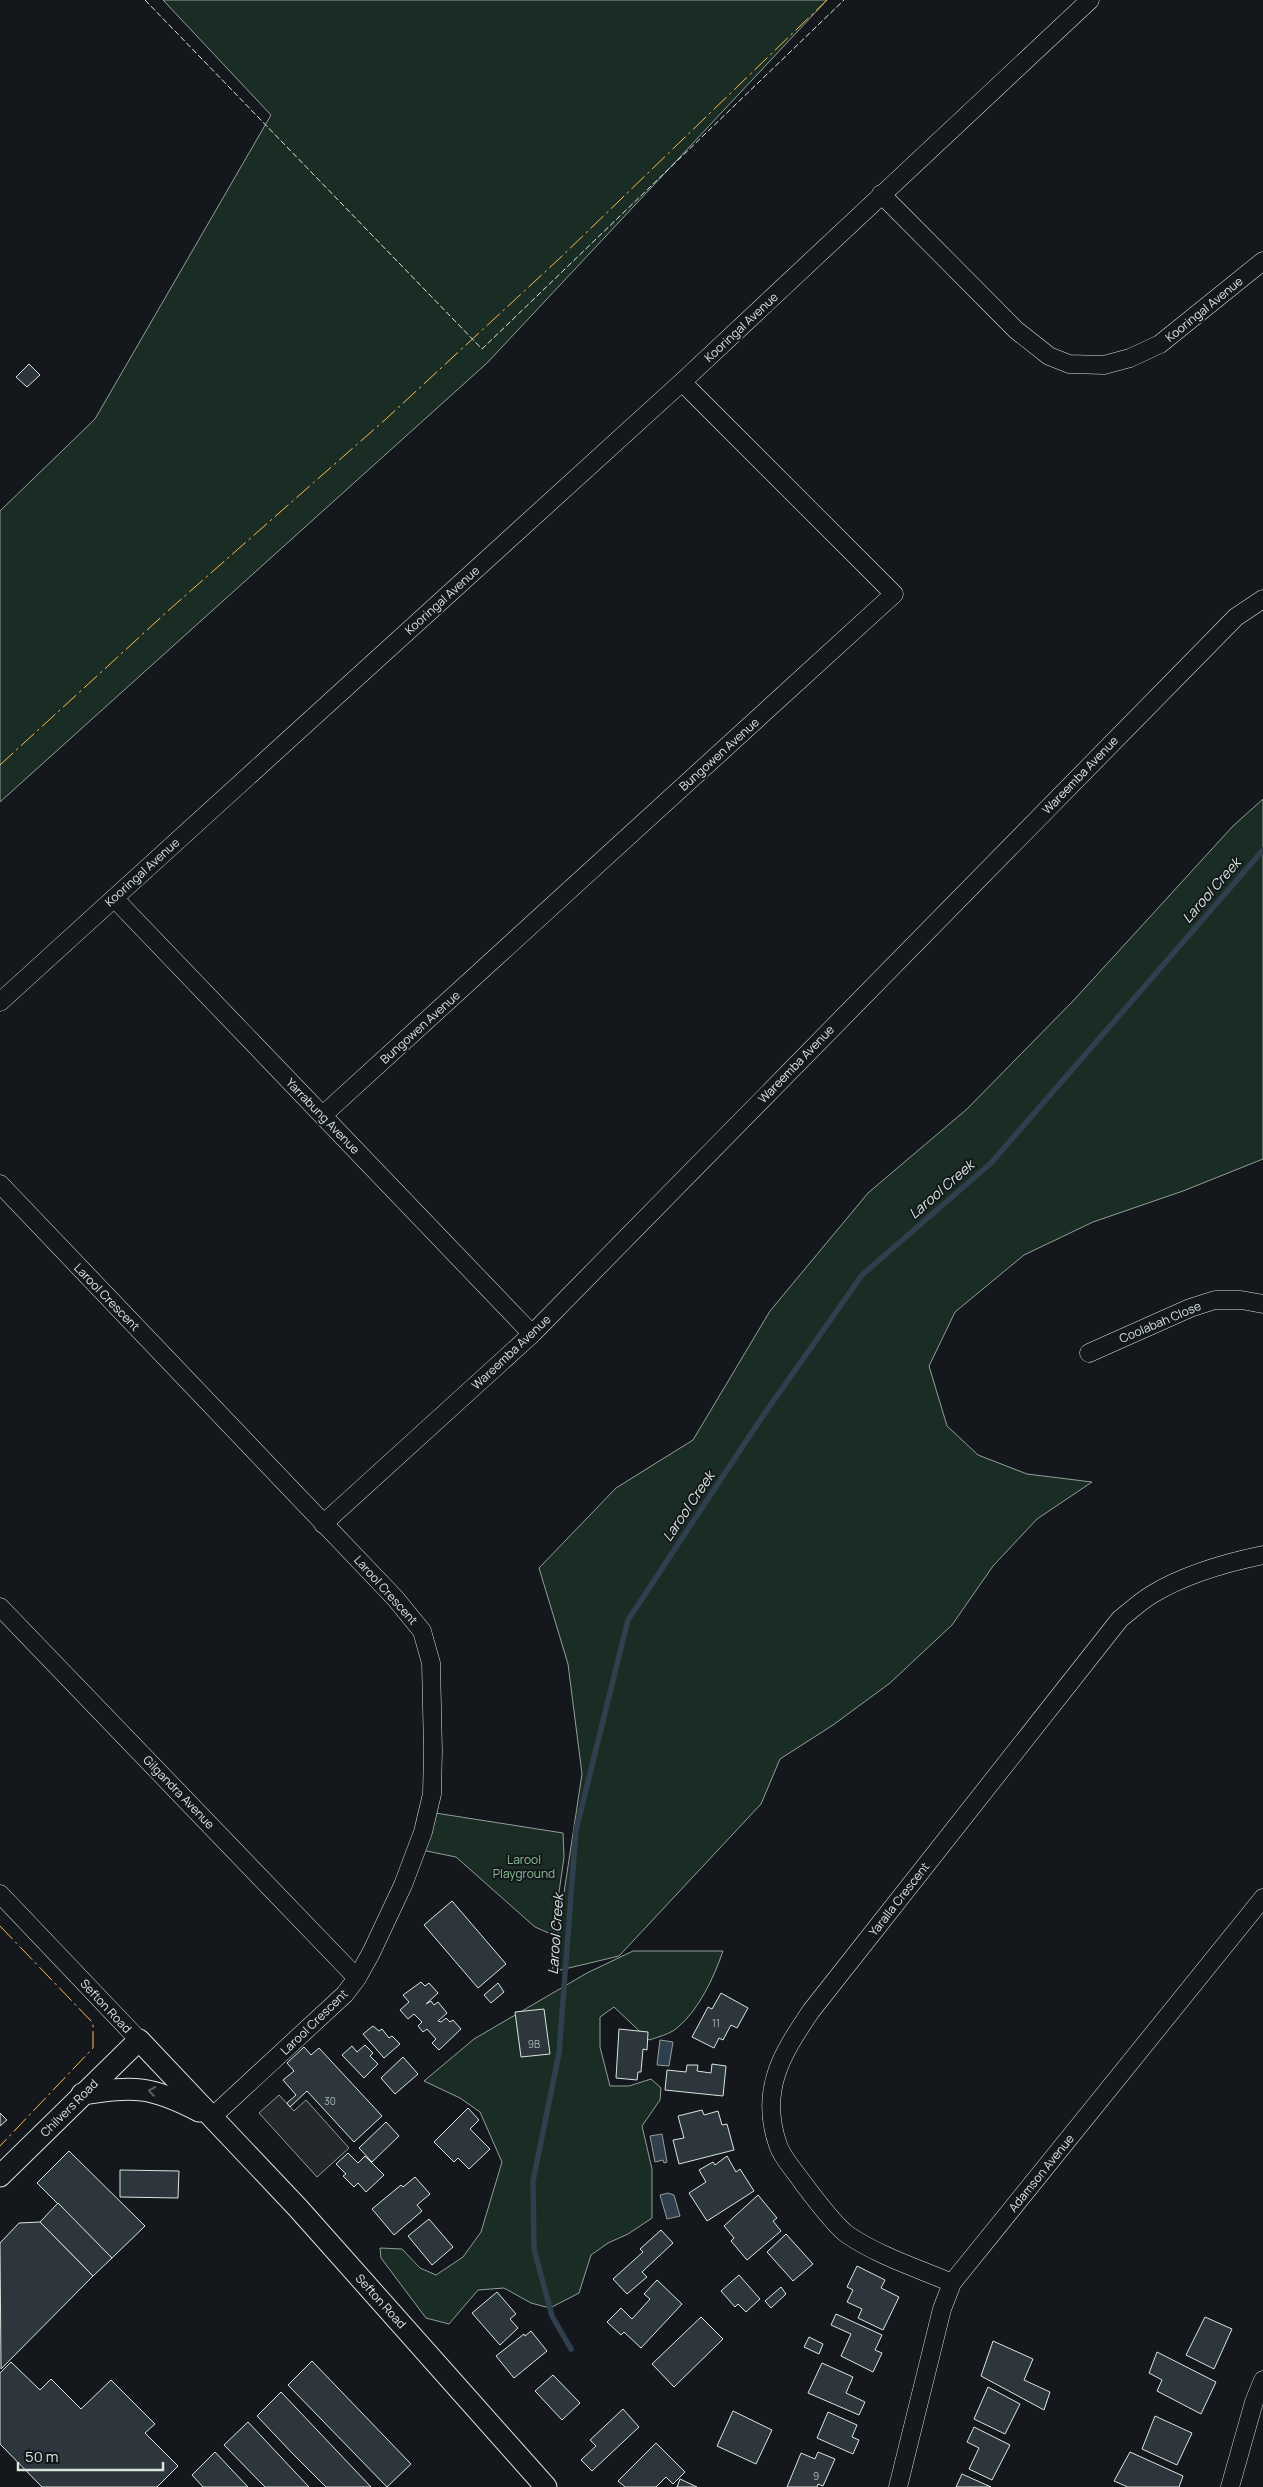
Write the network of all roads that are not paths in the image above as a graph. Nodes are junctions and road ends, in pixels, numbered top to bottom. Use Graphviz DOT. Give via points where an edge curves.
graph roads {
  1 [pos="1090,0"];
  2 [pos="881,194"];
  3 [pos="1263,261"];
  4 [pos="682,382"];
  5 [pos="1263,599"];
  6 [pos="114,898"];
  7 [pos="0,1002"];
  8 [pos="323,1115"];
  9 [pos="0,1184"];
  10 [pos="1263,1304"];
  11 [pos="532,1334"];
  12 [pos="1089,1353"];
  13 [pos="323,1524"];
  14 [pos="1263,1555"];
  15 [pos="0,1606"];
  16 [pos="0,1894"];
  17 [pos="1263,1898"];
  18 [pos="357,1978"];
  19 [pos="139,2040"];
  20 [pos="82,2094"];
  21 [pos="212,2117"];
  22 [pos="0,2176"];
  23 [pos="952,2283"];
  24 [pos="1263,2380"];
  25 [pos="546,2487"];
  26 [pos="898,2487"];
  27 [pos="1230,2487"];
  1 -- 2 [label="street, Kooringal Avenue"];
  2 -- 3 [label="street, Kooringal Avenue" via="1016,330 1049,356 1070,364 1104,364 1130,358 1160,344"];
  2 -- 4 [label="street, Kooringal Avenue"];
  4 -- 6 [label="street, Kooringal Avenue"];
  4 -- 8 [label="street, Bungowen Avenue" via="894,594"];
  5 -- 11 [label="street, Wareemba Avenue" via="1223,630"];
  6 -- 7 [label="street, Kooringal Avenue"];
  6 -- 8 [label="street, Yarrabung Avenue"];
  8 -- 11 [label="street, Yarrabung Avenue"];
  9 -- 13 [label="street, Larool Crescent"];
  10 -- 12 [label="street, Coolabah Close" via="1216,1300 1190,1308"];
  11 -- 13 [label="street, Wareemba Avenue"];
  13 -- 18 [label="street, Larool Crescent" via="395,1598 422,1631 431,1663 433,1751 429,1812 404,1885"];
  14 -- 23 [label="street, Yaralla Crescent" via="1223,1563 1188,1577 1151,1595 1120,1619 812,2011 788,2046 774,2077 770,2106 778,2146 808,2190 846,2234"];
  15 -- 18 [label="street, Gilgandra Avenue"];
  16 -- 19 [label="street, Sefton Road"];
  17 -- 23 [label="street, Adamson Avenue"];
  18 -- 21 [label="street, Larool Crescent" via="345,1994"];
  19 -- 20 [label="street, Chilvers Road"];
  19 -- 21 [label="street, Sefton Road"];
  21 -- 20 [label="street, Sefton Road, one-way" via="158,2092 130,2088"];
  20 -- 22 [label="street, Chilvers Road"];
  21 -- 25 [label="street, Sefton Road" via="310,2221"];
  23 -- 26 [label="street, Adamson Avenue" via="942,2309"];
  24 -- 27 [label="street"];
}
